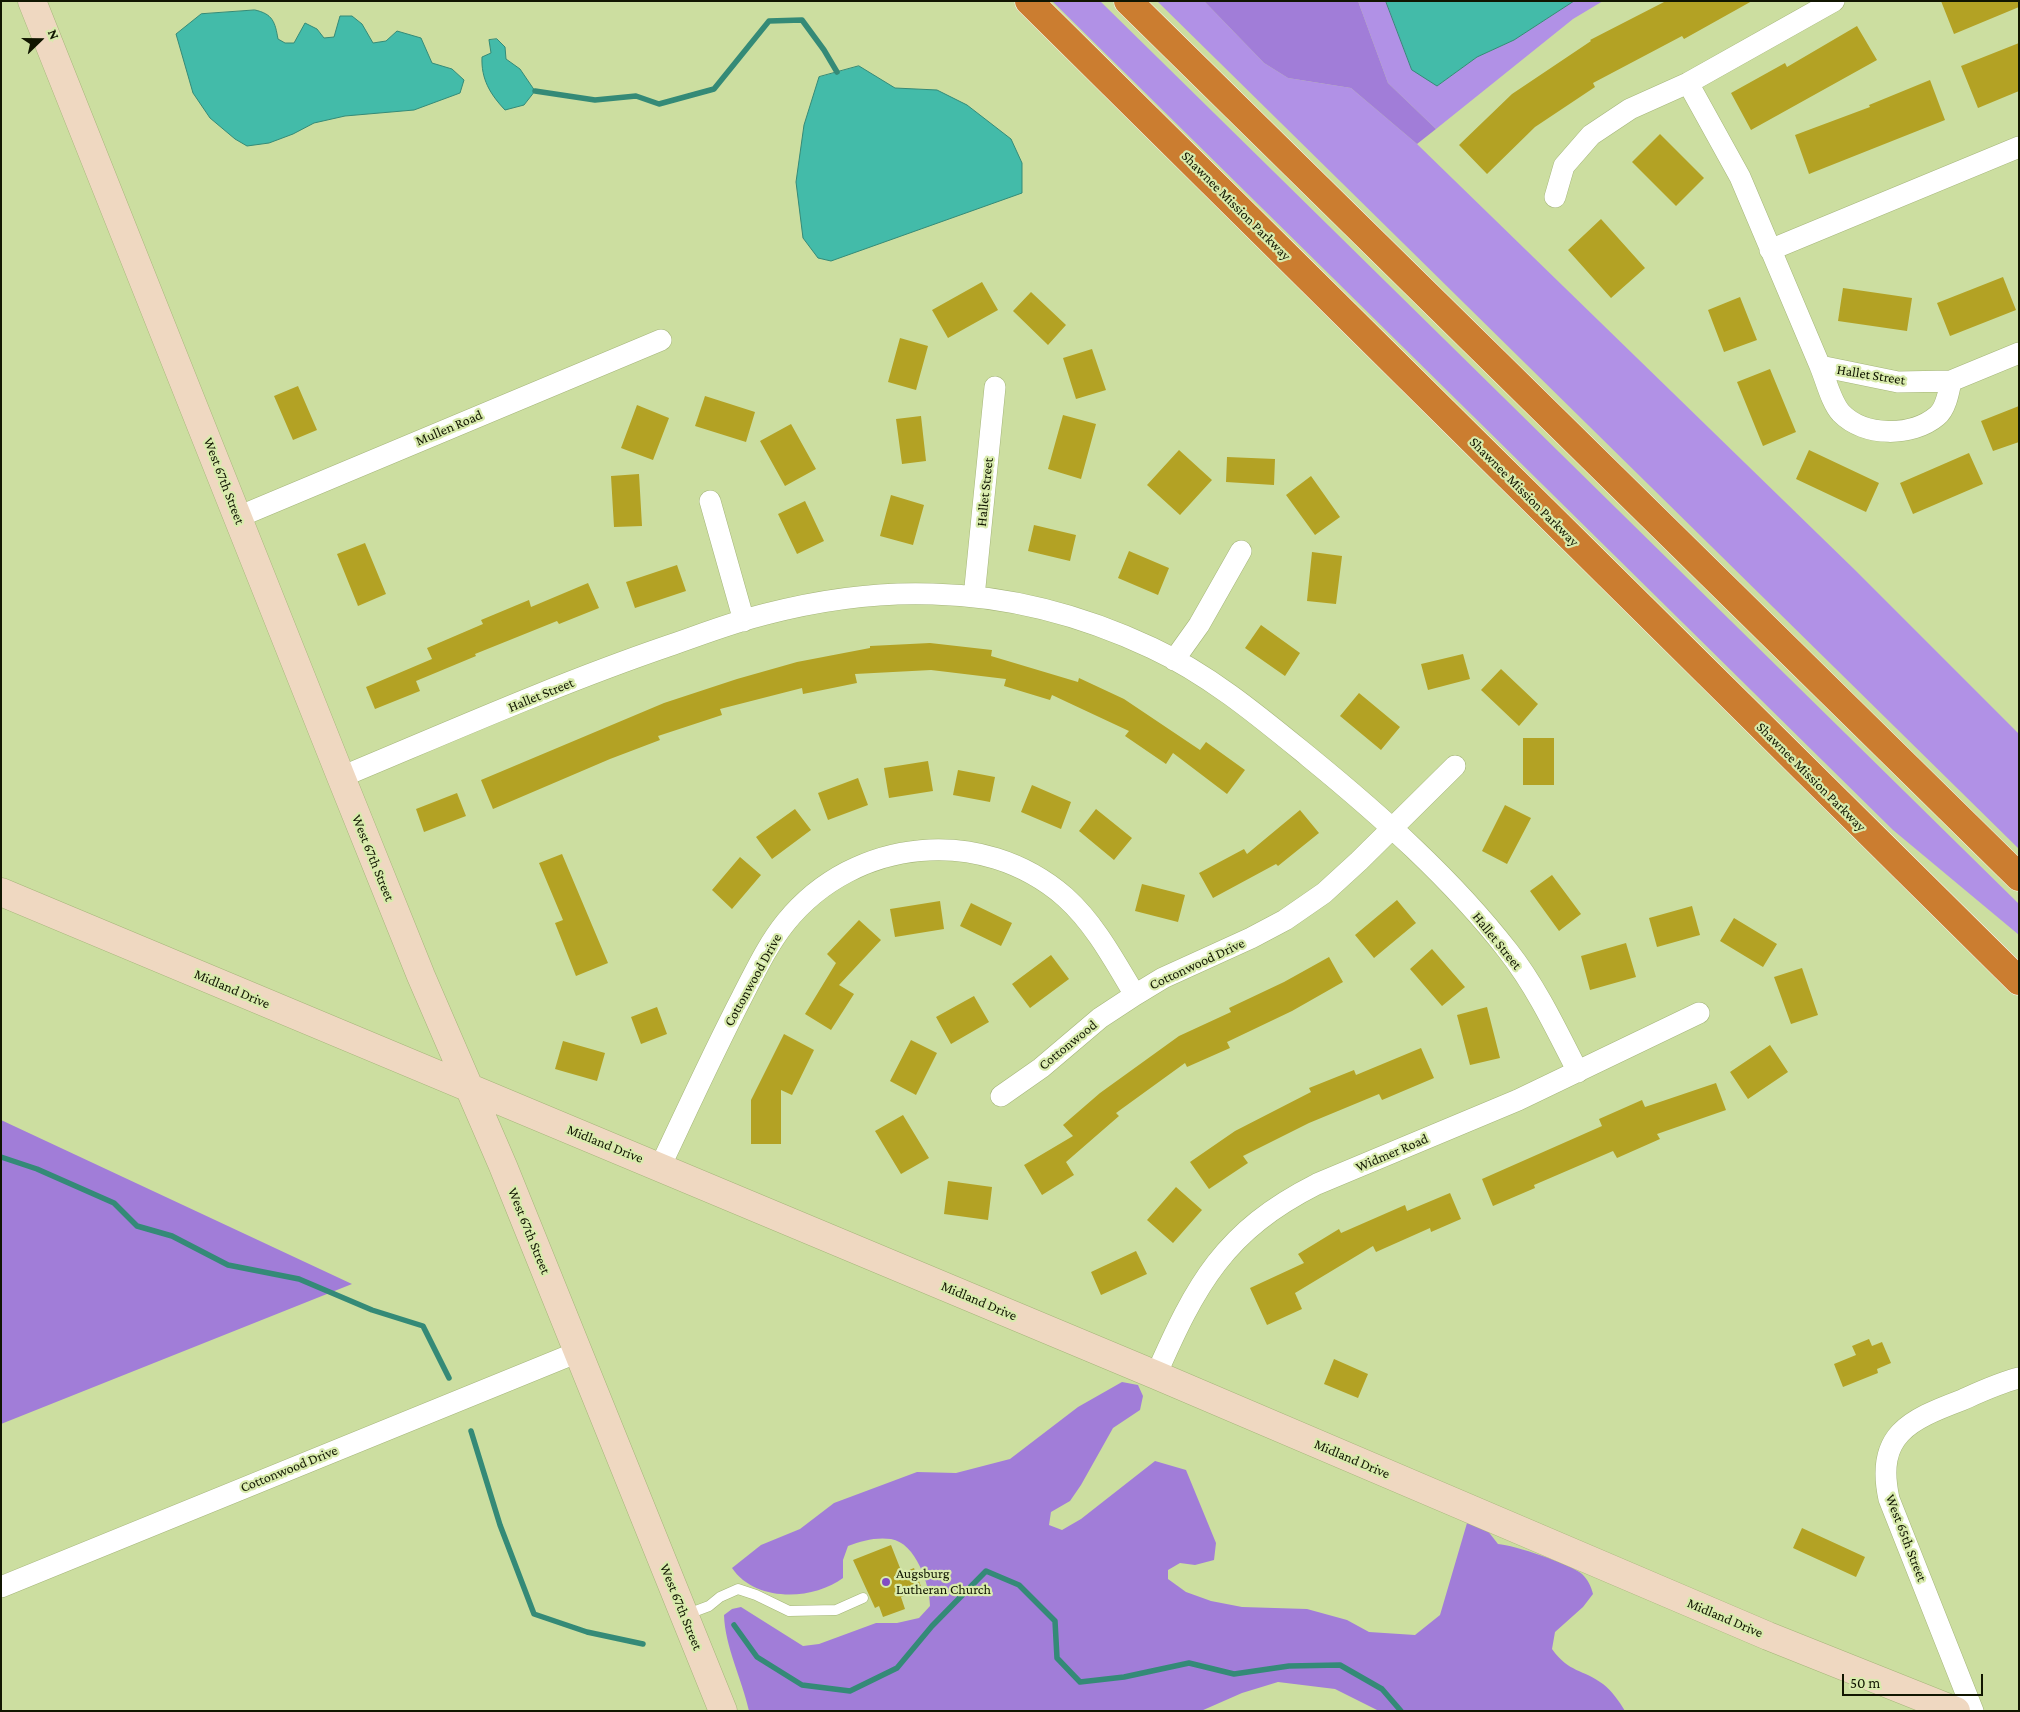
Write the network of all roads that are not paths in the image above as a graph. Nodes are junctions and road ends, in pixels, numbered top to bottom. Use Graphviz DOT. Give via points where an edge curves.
graph roads {
  1 [pos="32,1"];
  2 [pos="1029,1"];
  3 [pos="1128,1"];
  4 [pos="1834,1"];
  5 [pos="1688,82"];
  6 [pos="2019,147"];
  7 [pos="1555,197"];
  8 [pos="1770,250"];
  9 [pos="661,340"];
  10 [pos="2019,353"];
  11 [pos="1820,366"];
  12 [pos="1951,381"];
  13 [pos="996,387"];
  14 [pos="710,501"];
  15 [pos="238,517"];
  16 [pos="1241,551"];
  17 [pos="974,597"];
  18 [pos="744,620"];
  19 [pos="1174,660"];
  20 [pos="1455,766"];
  21 [pos="341,777"];
  22 [pos="1391,828"];
  23 [pos="2019,877"];
  24 [pos="1,892"];
  25 [pos="1969,932"];
  26 [pos="2019,972"];
  27 [pos="2019,981"];
  28 [pos="1134,995"];
  29 [pos="1699,1013"];
  30 [pos="1578,1072"];
  31 [pos="468,1088"];
  32 [pos="1001,1096"];
  33 [pos="660,1167"];
  34 [pos="578,1352"];
  35 [pos="1156,1375"];
  36 [pos="2019,1378"];
  37 [pos="1,1587"];
  38 [pos="863,1598"];
  39 [pos="684,1615"];
  40 [pos="723,1711"];
  41 [pos="1956,1711"];
  42 [pos="1973,1711"];
  1 -- 15 [label="street, West 67th Street"];
  2 -- 25 [label="highway, Shawnee Mission Parkway"];
  3 -- 23 [label="highway"];
  4 -- 5 [label="street"];
  5 -- 7 [label="street" via="1630,109 1591,135 1564,166"];
  5 -- 8 [label="street, Hallet Street" via="1740,177"];
  6 -- 8 [label="street"];
  8 -- 11 [label="street, Hallet Street"];
  9 -- 15 [label="street, Mullen Road"];
  10 -- 12 [label="street, Hallet Street"];
  11 -- 12 [label="street, Hallet Street" via="1898,382"];
  11 -- 12 [label="street, Hallet Street" via="1840,412 1862,428 1888,431 1915,428 1938,416 1948,397"];
  13 -- 17 [label="street, Hallet Street"];
  14 -- 18 [label="street"];
  15 -- 21 [label="street, West 67th Street"];
  16 -- 19 [label="street" via="1199,625"];
  17 -- 18 [label="street, Hallet Street" via="932,594 872,596 821,603"];
  17 -- 19 [label="street, Hallet Street" via="1043,609 1096,624"];
  18 -- 21 [label="street, Hallet Street" via="623,662"];
  19 -- 22 [label="street, Hallet Street" via="1215,684 1272,727"];
  20 -- 22 [label="street"];
  21 -- 31 [label="street, West 67th Street"];
  22 -- 28 [label="street, Cottonwood Drive" via="1324,893 1285,920"];
  22 -- 30 [label="street, Hallet Street" via="1463,899 1508,952 1539,996"];
  24 -- 31 [label="street, Midland Drive"];
  25 -- 26 [label="highway"];
  25 -- 27 [label="highway, Shawnee Mission Parkway"];
  28 -- 32 [label="street, Cottonwood"];
  28 -- 33 [label="street, Cottonwood Drive" via="1099,936 1078,910 1028,871 991,856 952,849 914,850 876,859 825,884 784,924 720,1040"];
  29 -- 30 [label="street, Widmer Road"];
  30 -- 35 [label="street, Widmer Road" via="1317,1184 1291,1197 1254,1223 1223,1254 1196,1290"];
  31 -- 33 [label="street, Midland Drive"];
  31 -- 34 [label="street, West 67th Street"];
  33 -- 35 [label="street, Midland Drive"];
  34 -- 37 [label="street, Cottonwood Drive"];
  34 -- 39 [label="street, West 67th Street"];
  35 -- 41 [label="street, Midland Drive" via="1768,1636"];
  36 -- 42 [label="street, West 65th Street" via="1927,1413 1909,1424 1896,1438 1887,1457 1884,1478 1889,1499"];
  38 -- 39 [label="lane" via="836,1610 789,1611 756,1594 738,1589 720,1596 709,1606"];
  39 -- 40 [label="street, West 67th Street"];
}
